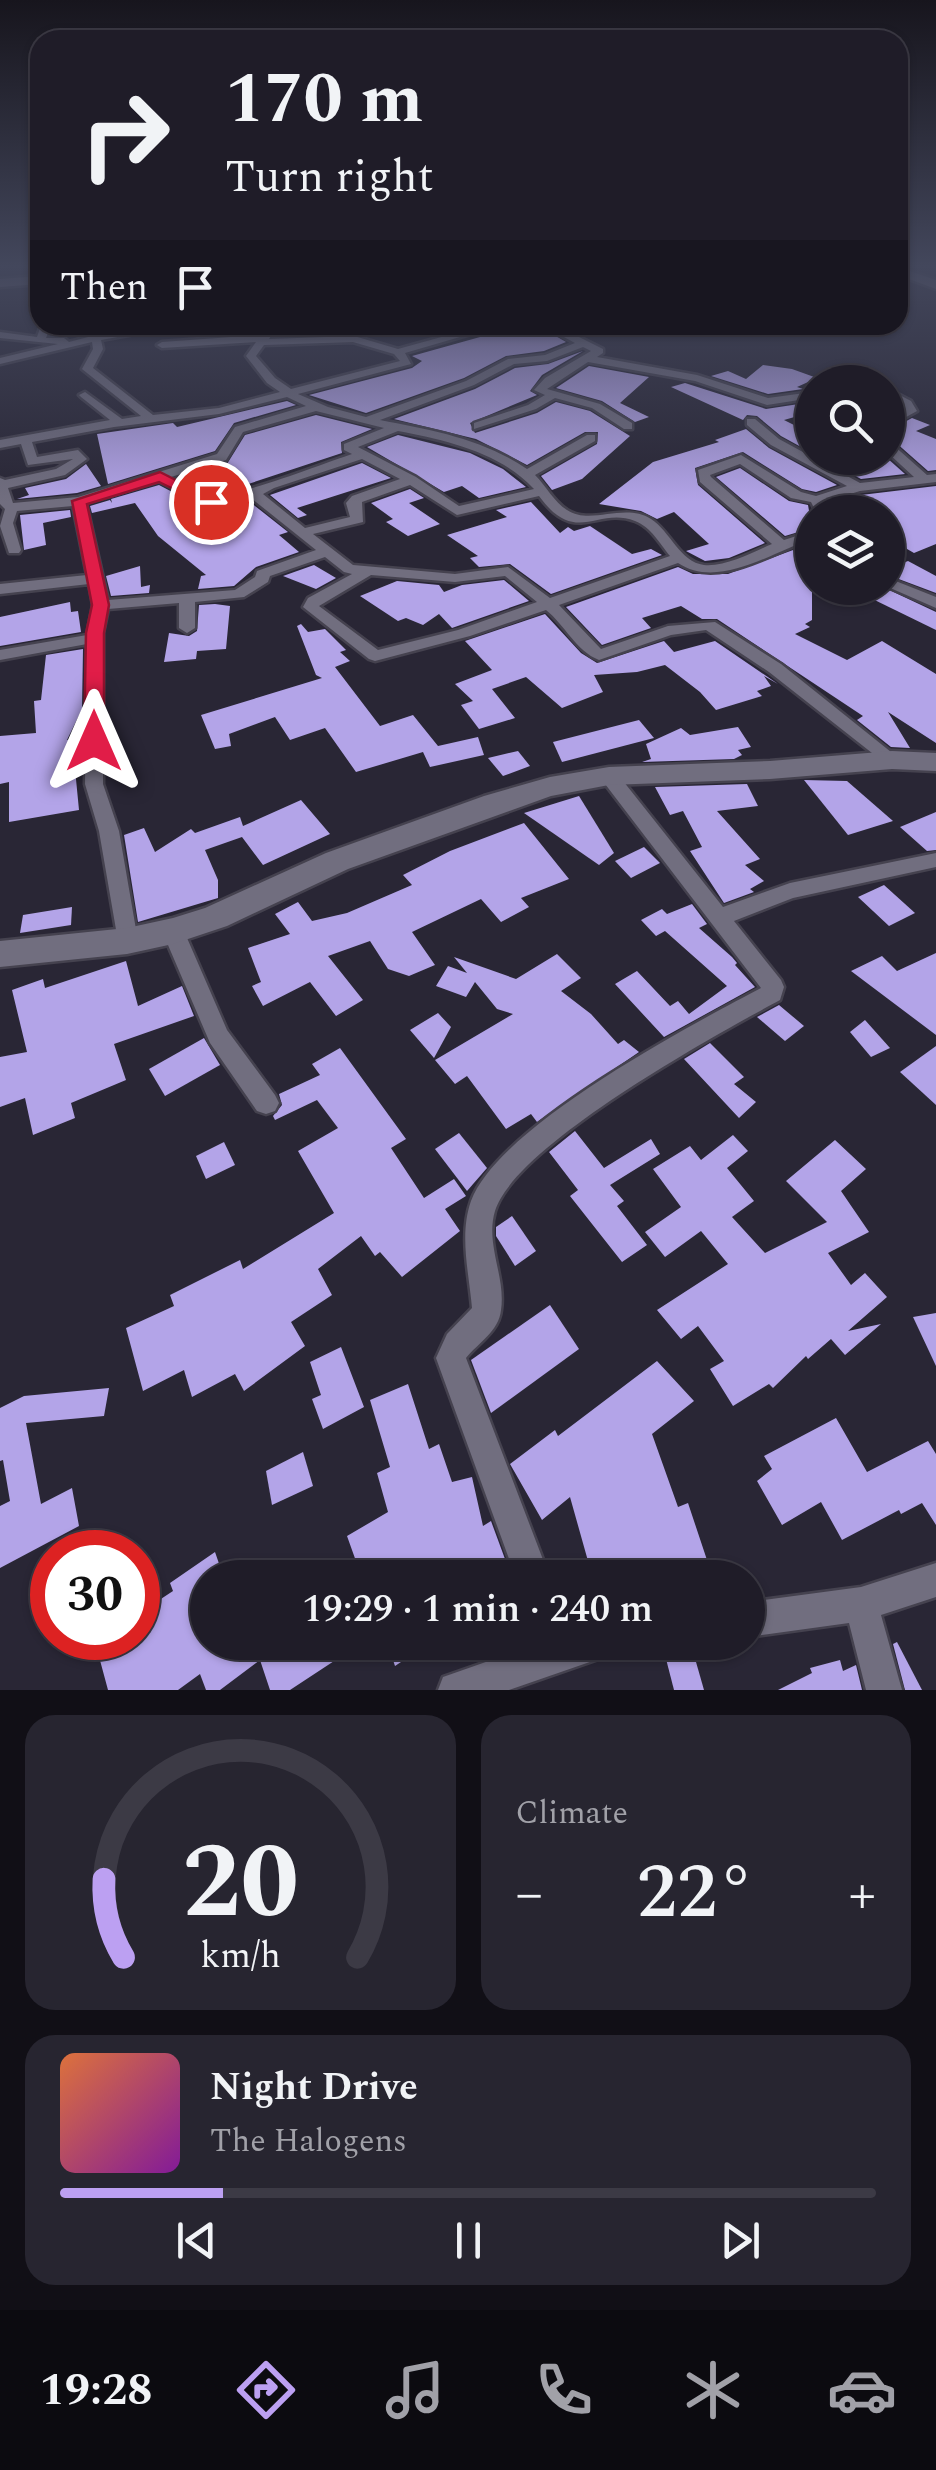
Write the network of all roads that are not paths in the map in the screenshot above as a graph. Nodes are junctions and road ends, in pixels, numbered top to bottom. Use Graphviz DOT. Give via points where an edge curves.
graph roads {
  1 [pos="64,344"];
  2 [pos="98,344"];
  3 [pos="173,344"];
  4 [pos="258,344"];
  5 [pos="370,344"];
  6 [pos="431,344"];
  7 [pos="582,344"];
  8 [pos="162,345"];
  9 [pos="398,352"];
  10 [pos="591,359"];
  11 [pos="0,362"];
  12 [pos="292,394"];
  13 [pos="554,394"];
  14 [pos="85,395"];
  15 [pos="793,401"];
  16 [pos="319,406"];
  17 [pos="150,418"];
  18 [pos="367,420"];
  19 [pos="119,422"];
  20 [pos="751,422"];
  21 [pos="478,426"];
  22 [pos="628,426"];
  23 [pos="396,427"];
  24 [pos="592,438"];
  25 [pos="26,441"];
  26 [pos="0,444"];
  27 [pos="362,455"];
  28 [pos="905,460"];
  29 [pos="526,475"];
  30 [pos="160,476"];
  31 [pos="930,478"];
  32 [pos="411,480"];
  33 [pos="858,487"];
  34 [pos="542,491"];
  35 [pos="254,494"];
  36 [pos="4,495"];
  37 [pos="796,495"];
  38 [pos="842,495"];
  39 [pos="79,501"];
  40 [pos="304,532"];
  41 [pos="795,540"];
  42 [pos="779,543"];
  43 [pos="14,550"];
  44 [pos="324,552"];
  45 [pos="678,558"];
  46 [pos="366,572"];
  47 [pos="94,579"];
  48 [pos="0,590"];
  49 [pos="905,590"];
  50 [pos="187,600"];
  51 [pos="546,602"];
  52 [pos="936,604"];
  53 [pos="101,605"];
  54 [pos="187,628"];
  55 [pos="95,638"];
  56 [pos="0,655"];
  57 [pos="892,760"];
  58 [pos="936,762"];
  59 [pos="610,776"];
  60 [pos="936,860"];
  61 [pos="720,918"];
  62 [pos="172,931"];
  63 [pos="127,941"];
  64 [pos="0,954"];
  65 [pos="266,1103"];
  66 [pos="526,1560"];
  67 [pos="936,1580"];
  68 [pos="861,1604"];
  69 [pos="765,1618"];
  70 [pos="530,1660"];
  71 [pos="456,1690"];
  72 [pos="884,1690"];
  1 -- 11 [label="street"];
  2 -- 17 [label="street" via="87,369"];
  3 -- 8 [label="street"];
  4 -- 12 [label="street" via="252,358"];
  5 -- 9 [label="street"];
  6 -- 9 [label="street"];
  7 -- 10 [label="street" via="599,352"];
  7 -- 18 [label="street" via="547,358 512,361"];
  9 -- 12 [label="street" via="409,360"];
  10 -- 13 [label="street" via="541,386"];
  10 -- 15 [label="street" via="697,378 766,402"];
  12 -- 16 [label="street"];
  12 -- 17 [label="street"];
  13 -- 21 [label="street"];
  13 -- 22 [label="street" via="596,406"];
  14 -- 19 [label="street"];
  16 -- 18 [label="street"];
  16 -- 30 [label="street" via="239,430 222,458"];
  17 -- 19 [label="street"];
  18 -- 23 [label="street"];
  19 -- 25 [label="street"];
  20 -- 33 [label="street"];
  23 -- 27 [label="street" via="348,447"];
  23 -- 29 [label="street" via="474,446"];
  24 -- 29 [label="street"];
  25 -- 26 [label="street"];
  25 -- 36 [label="street" via="32,462 70,454 82,459"];
  27 -- 32 [label="street"];
  27 -- 35 [label="street"];
  28 -- 31 [label="street"];
  29 -- 34 [label="street"];
  30 -- 35 [label="street" via="205,501"];
  30 -- 39 [label="street"];
  31 -- 33 [label="street"];
  32 -- 34 [label="street" via="457,511"];
  32 -- 40 [label="street" via="357,499 352,503 358,520"];
  33 -- 38 [label="street"];
  34 -- 45 [label="street" via="572,517 640,518 665,536"];
  35 -- 40 [label="street"];
  36 -- 39 [label="street"];
  36 -- 43 [label="street"];
  37 -- 42 [label="street" via="741,459 703,473"];
  39 -- 47 [label="street"];
  40 -- 44 [label="street"];
  41 -- 42 [label="street"];
  42 -- 45 [label="street" via="712,569"];
  44 -- 46 [label="street"];
  44 -- 50 [label="street" via="262,574 264,579 238,594"];
  45 -- 51 [label="street"];
  46 -- 51 [label="street" via="455,578 503,570"];
  46 -- 51 [label="street" via="311,607 375,656"];
  47 -- 48 [label="street"];
  47 -- 53 [label="street"];
  49 -- 52 [label="street"];
  50 -- 53 [label="street"];
  50 -- 54 [label="street"];
  51 -- 57 [label="street" via="599,655 709,625"];
  53 -- 55 [label="street"];
  55 -- 56 [label="street"];
  55 -- 63 [label="street" via="94,784 109,831"];
  57 -- 58 [label="main road"];
  57 -- 59 [label="main road"];
  59 -- 61 [label="street"];
  59 -- 62 [label="main road" via="494,803 337,860"];
  60 -- 61 [label="street" via="790,891"];
  61 -- 66 [label="street" via="767,977 772,993 526,1148 492,1185 482,1207 487,1310 451,1358"];
  62 -- 63 [label="main road"];
  62 -- 65 [label="street" via="218,1036"];
  63 -- 64 [label="main road"];
  67 -- 68 [label="street"];
  68 -- 69 [label="street"];
  68 -- 72 [label="street"];
  70 -- 71 [label="street"];
}
